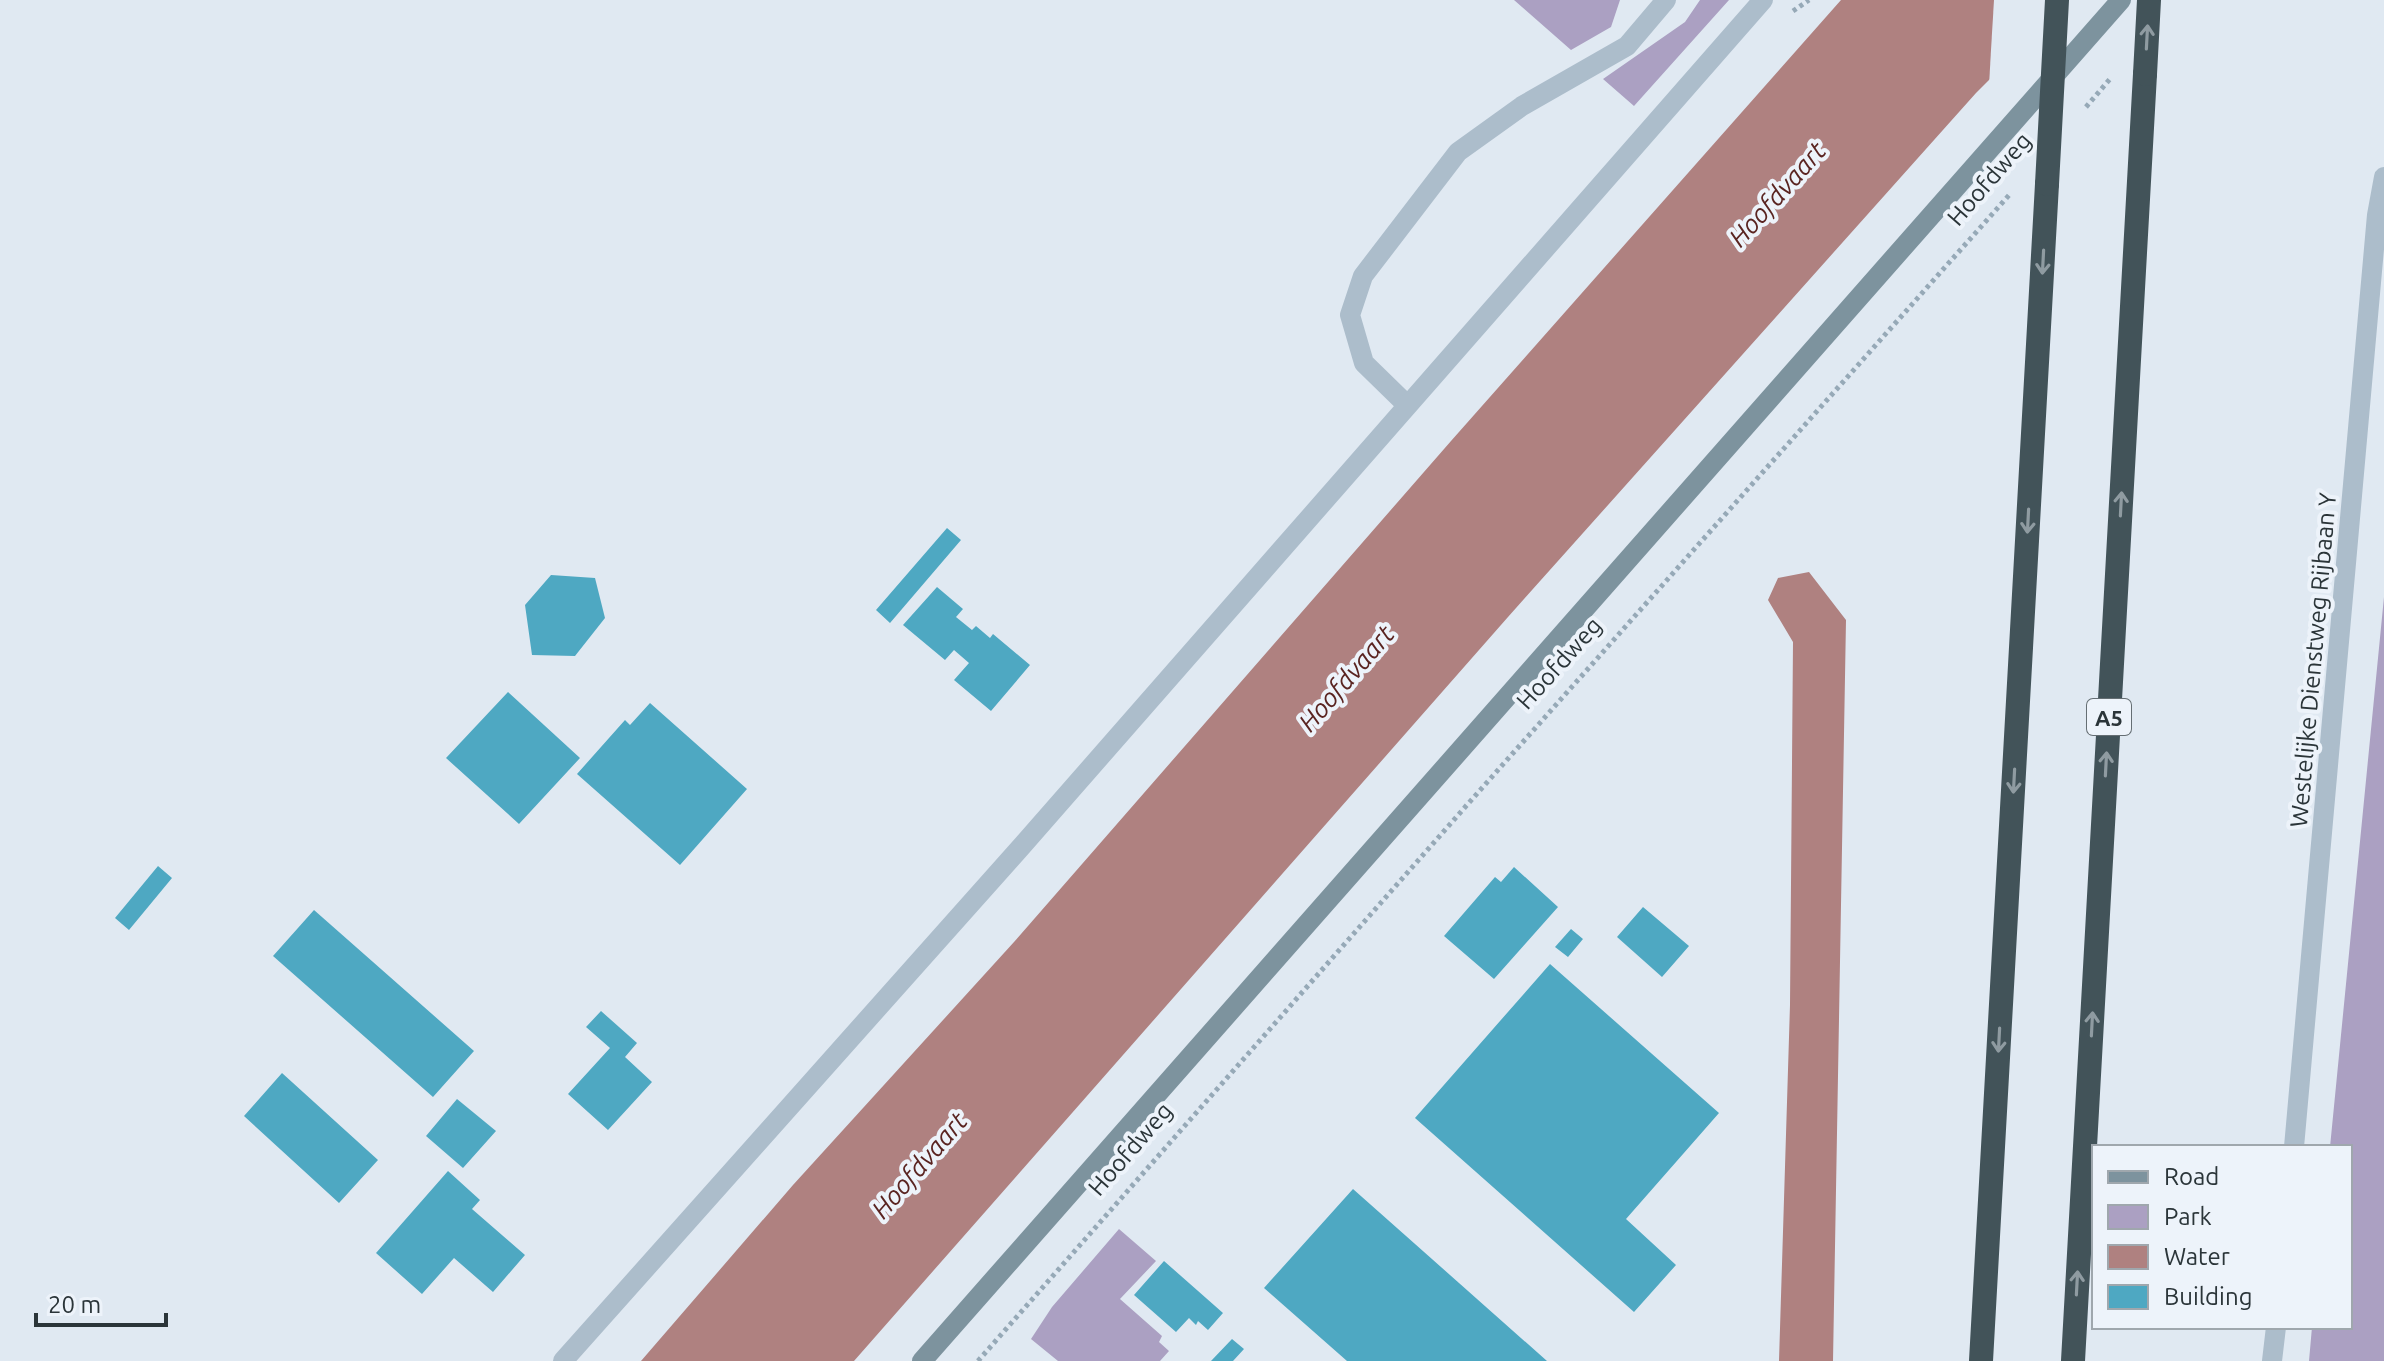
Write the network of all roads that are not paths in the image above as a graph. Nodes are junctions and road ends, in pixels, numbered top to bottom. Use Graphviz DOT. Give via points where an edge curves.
graph roads {
  1 [pos="1666,0"];
  2 [pos="1763,0"];
  3 [pos="2057,0"];
  4 [pos="2121,0"];
  5 [pos="2149,0"];
  6 [pos="2384,177"];
  7 [pos="1406,404"];
  8 [pos="2294,1145"];
  9 [pos="2276,1329"];
  10 [pos="563,1361"];
  11 [pos="922,1361"];
  12 [pos="1981,1361"];
  13 [pos="2073,1361"];
  14 [pos="2272,1361"];
  1 -- 7 [label="street" via="1627,46 1522,106 1458,152 1363,276 1350,315 1364,363"];
  2 -- 7 [label="street"];
  3 -- 12 [label="highway, one-way, bridge"];
  4 -- 11 [label="main road, Hoofdweg"];
  13 -- 5 [label="highway, A5, one-way, bridge"];
  6 -- 8 [label="street, Westelijke Dienstweg Rijbaan Y"];
  7 -- 10 [label="street"];
  9 -- 14 [label="street"];
}
